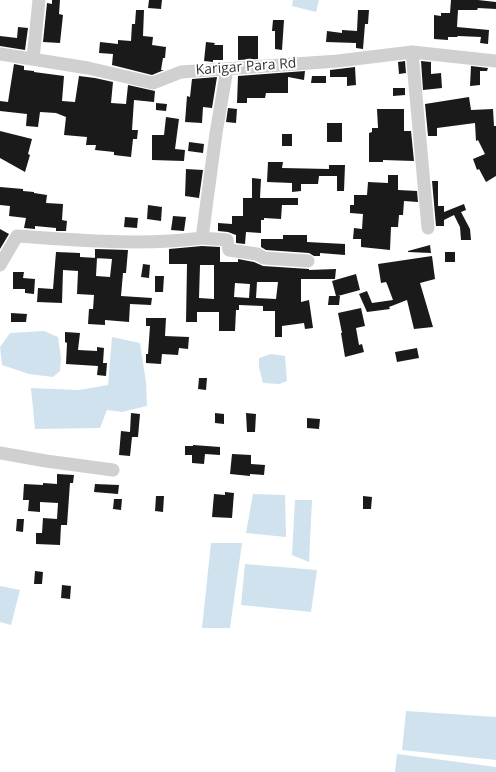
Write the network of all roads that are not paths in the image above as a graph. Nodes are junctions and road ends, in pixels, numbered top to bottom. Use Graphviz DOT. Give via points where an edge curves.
graph roads {
  1 [pos="39,0"];
  2 [pos="412,52"];
  3 [pos="0,54"];
  4 [pos="33,59"];
  5 [pos="496,61"];
  6 [pos="227,69"];
  7 [pos="428,228"];
  8 [pos="202,238"];
  9 [pos="308,261"];
  10 [pos="0,265"];
  11 [pos="0,453"];
  12 [pos="113,470"];
  1 -- 4 [label="street"];
  2 -- 5 [label="street, Karigar Para Rd"];
  2 -- 6 [label="street, Karigar Para Rd" via="338,61"];
  2 -- 7 [label="street"];
  3 -- 4 [label="street, Karigar Para Rd"];
  4 -- 6 [label="street, Karigar Para Rd" via="153,83 181,72"];
  6 -- 8 [label="street"];
  8 -- 9 [label="street" via="227,240 229,250 257,254 264,258"];
  8 -- 10 [label="street" via="179,241 108,242 17,236"];
  11 -- 12 [label="street" via="46,462"];
}
